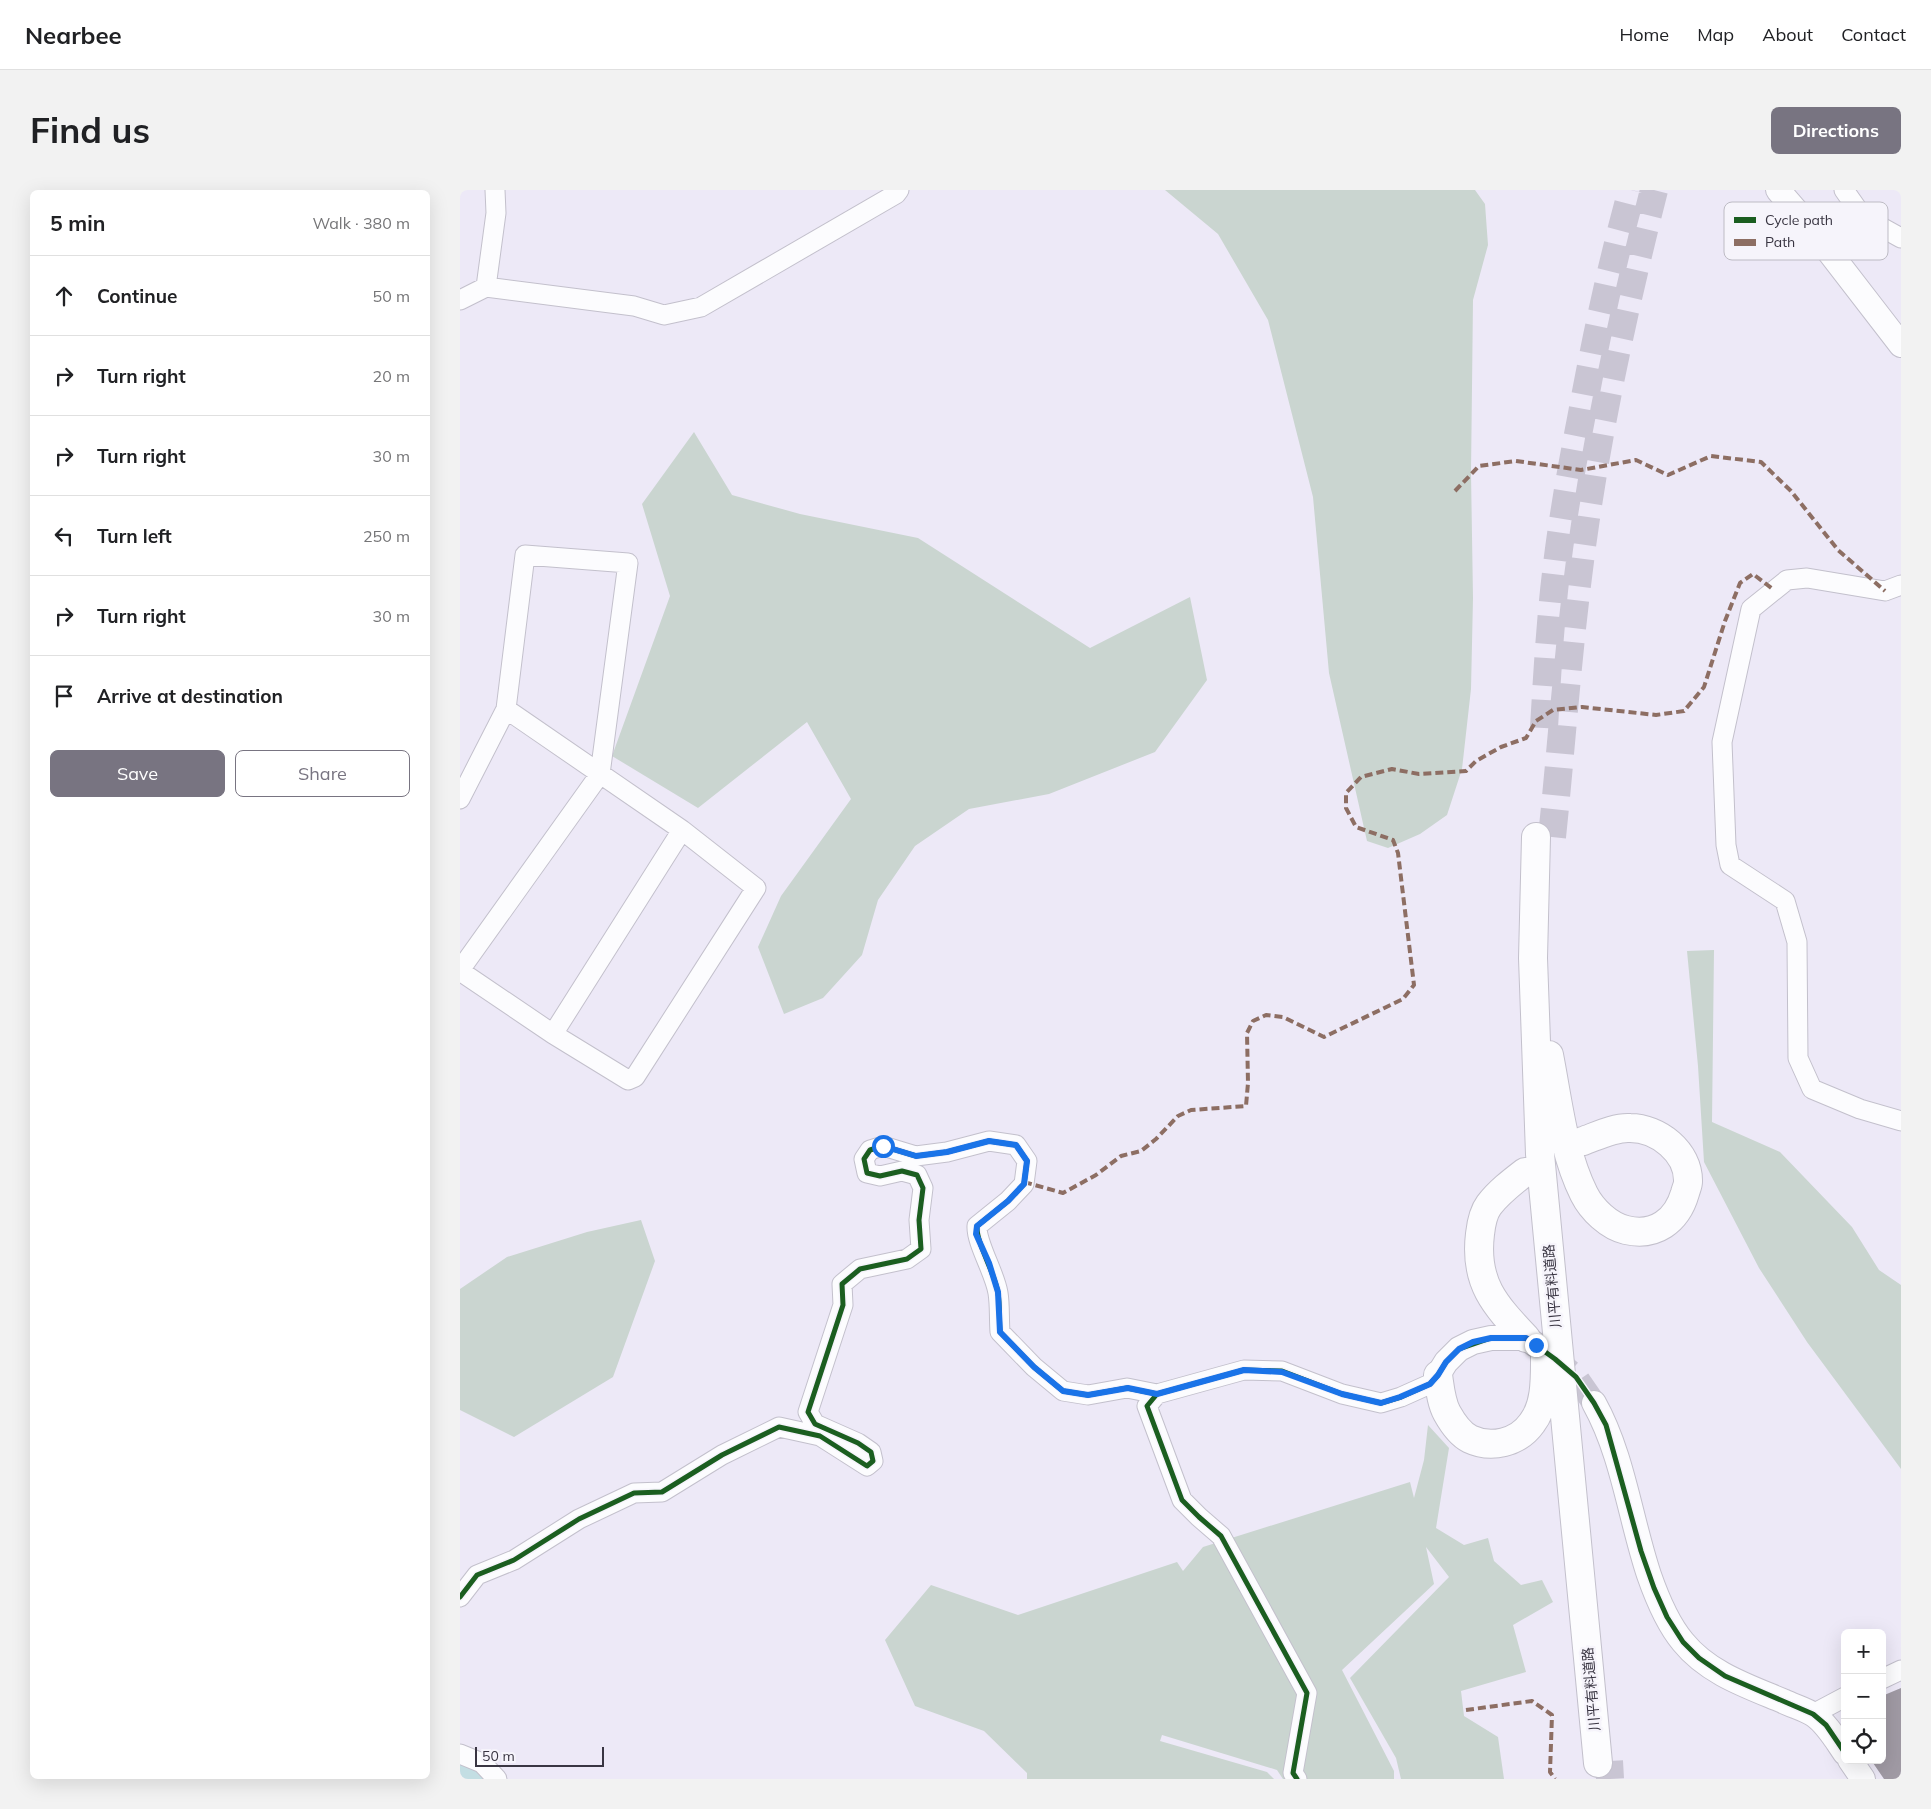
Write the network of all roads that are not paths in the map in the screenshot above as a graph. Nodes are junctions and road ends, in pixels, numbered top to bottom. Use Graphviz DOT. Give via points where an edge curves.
graph roads {
  1 [pos="494,190"];
  2 [pos="898,190"];
  3 [pos="1778,190"];
  4 [pos="1844,190"];
  5 [pos="1788,202"];
  6 [pos="1852,202"];
  7 [pos="1888,231"];
  8 [pos="1901,238"];
  9 [pos="1836,260"];
  10 [pos="486,286"];
  11 [pos="460,300"];
  12 [pos="1901,344"];
  13 [pos="1901,585"];
  14 [pos="506,709"];
  15 [pos="600,774"];
  16 [pos="460,799"];
  17 [pos="682,830"];
  18 [pos="460,971"];
  19 [pos="553,1034"];
  20 [pos="1548,1048"];
  21 [pos="1901,1121"];
  22 [pos="1583,1141"];
  23 [pos="1533,1163"];
  24 [pos="1531,1342"];
  25 [pos="1438,1375"];
  26 [pos="1157,1394"];
  27 [pos="1594,1402"];
  28 [pos="460,1597"];
  29 [pos="1901,1670"];
  30 [pos="1886,1677"];
  31 [pos="1841,1699"];
  32 [pos="1813,1714"];
  33 [pos="1841,1747"];
  34 [pos="460,1754"];
  35 [pos="1853,1764"];
  36 [pos="498,1779"];
  37 [pos="1297,1779"];
  38 [pos="1863,1779"];
  1 -- 10 [label="street" via="496,213"];
  2 -- 10 [label="street" via="701,307 664,315 634,306"];
  3 -- 5 [label="street"];
  4 -- 6 [label="street"];
  7 -- 8 [label="street"];
  9 -- 12 [label="street"];
  10 -- 11 [label="street"];
  13 -- 21 [label="street" via="1885,591 1807,578 1786,580 1751,609 1722,742 1726,845 1730,866 1785,901 1796,942 1798,1058 1812,1088 1860,1109"];
  14 -- 15 [label="street"];
  14 -- 15 [label="street" via="525,555 628,563"];
  14 -- 16 [label="street"];
  15 -- 17 [label="street"];
  15 -- 18 [label="street"];
  17 -- 19 [label="street"];
  17 -- 19 [label="street" via="756,888 635,1077 628,1080"];
  18 -- 19 [label="street"];
  20 -- 22 [label="highway" via="1566,1140 1589,1202 1619,1229 1638,1233 1656,1229 1673,1218 1688,1182 1678,1150 1647,1130 1629,1127"];
  20 -- 23 [label="highway, 川平有料道路" via="1544,837 1533,958"];
  20 -- 23 [label="highway, 川平有料道路" via="1558,1233 1603,1762"];
  23 -- 24 [label="highway" via="1487,1207 1478,1250 1486,1287 1500,1310"];
  23 -- 25 [label="highway" via="1545,1374 1542,1402 1532,1423 1519,1436 1504,1443 1486,1444 1469,1438 1456,1427 1446,1411"];
  24 -- 25 [label="street" via="1491,1338 1473,1342 1459,1349"];
  25 -- 26 [label="street" via="1430,1384 1381,1403 1342,1394 1282,1372 1254,1370"];
  26 -- 28 [label="street" via="1128,1388 1088,1395 1063,1391 1000,1332 998,1292 976,1234 977,1226 1024,1184 1027,1161 1016,1145 989,1141 916,1156 883,1146 870,1150 864,1159 867,1173 880,1176 902,1171 917,1176 923,1188 919,1220 921,1249 907,1260 860,1269 842,1284 843,1305 808,1412 815,1424 871,1452 873,1461 867,1466 820,1436 779,1427 722,1455 662,1492 634,1493 579,1519 514,1560 478,1575"];
  26 -- 37 [label="street" via="1147,1406 1182,1500 1221,1536 1307,1693 1293,1773"];
  27 -- 32 [label="street" via="1606,1425 1641,1551 1666,1618 1699,1658 1725,1676"];
  29 -- 30 [label="street"];
  31 -- 32 [label="street"];
  32 -- 33 [label="street" via="1826,1725"];
  34 -- 36 [label="street" via="482,1763"];
  35 -- 38 [label="street"];
}
